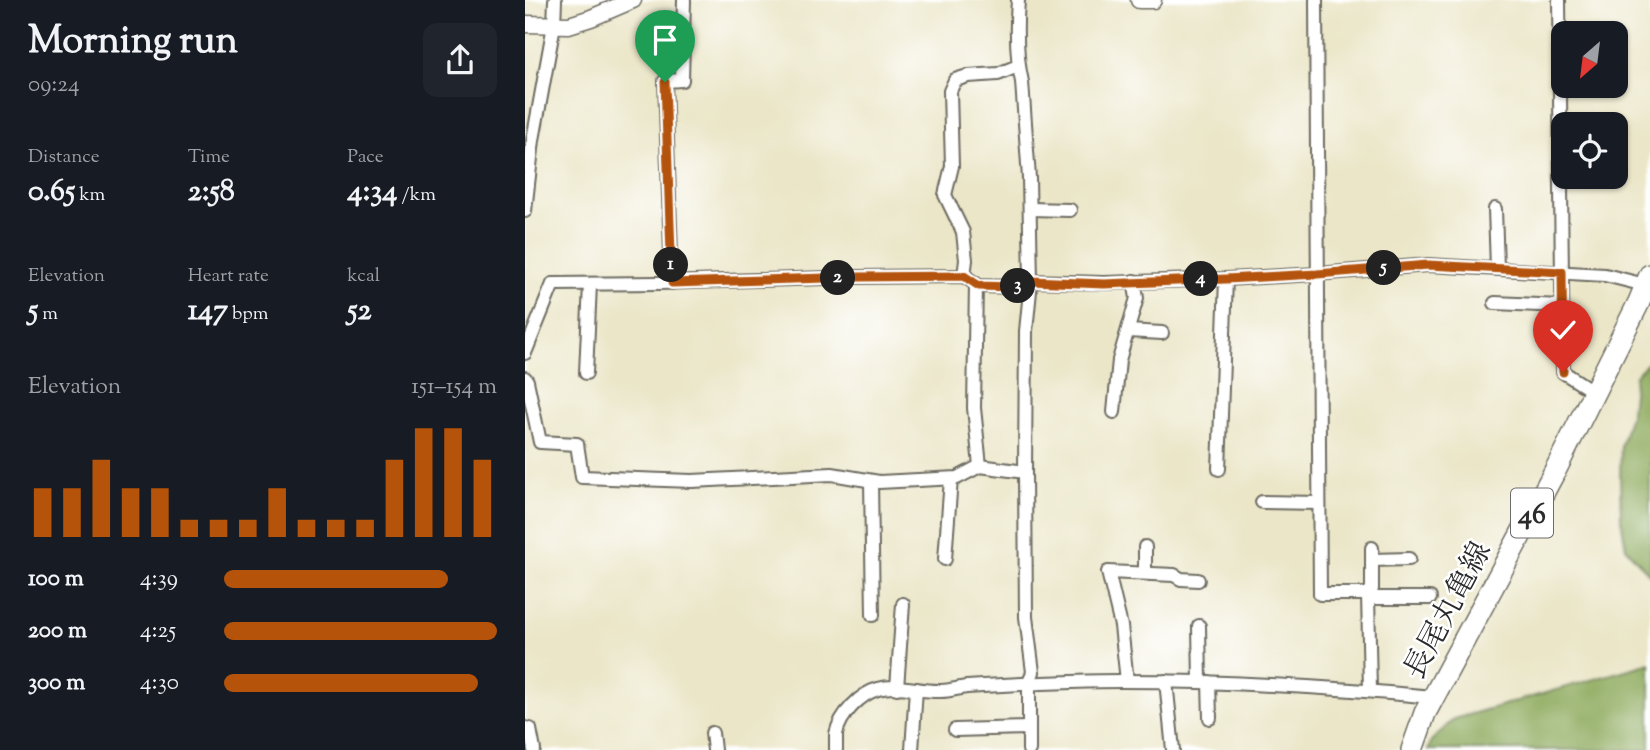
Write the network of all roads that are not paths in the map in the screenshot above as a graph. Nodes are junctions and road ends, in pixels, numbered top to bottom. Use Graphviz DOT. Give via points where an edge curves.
graph roads {
  1 [pos="555,0"];
  2 [pos="633,0"];
  3 [pos="684,0"];
  4 [pos="1018,0"];
  5 [pos="1139,0"];
  6 [pos="1153,0"];
  7 [pos="1316,0"];
  8 [pos="1559,0"];
  9 [pos="525,24"];
  10 [pos="548,25"];
  11 [pos="1018,66"];
  12 [pos="1030,209"];
  13 [pos="1495,209"];
  14 [pos="1070,210"];
  15 [pos="525,211"];
  16 [pos="1497,268"];
  17 [pos="1562,272"];
  18 [pos="1317,274"];
  19 [pos="964,276"];
  20 [pos="1226,279"];
  21 [pos="1031,281"];
  22 [pos="1134,281"];
  23 [pos="672,283"];
  24 [pos="590,284"];
  25 [pos="976,284"];
  26 [pos="1648,285"];
  27 [pos="1496,303"];
  28 [pos="1562,306"];
  29 [pos="1128,331"];
  30 [pos="1162,333"];
  31 [pos="525,353"];
  32 [pos="586,373"];
  33 [pos="525,378"];
  34 [pos="1594,392"];
  35 [pos="1114,412"];
  36 [pos="980,466"];
  37 [pos="1219,469"];
  38 [pos="1025,472"];
  39 [pos="951,479"];
  40 [pos="871,481"];
  41 [pos="1262,502"];
  42 [pos="1319,503"];
  43 [pos="1145,547"];
  44 [pos="945,559"];
  45 [pos="1409,559"];
  46 [pos="1145,573"];
  47 [pos="1199,580"];
  48 [pos="1368,596"];
  49 [pos="1430,598"];
  50 [pos="903,604"];
  51 [pos="873,615"];
  52 [pos="1199,626"];
  53 [pos="1127,681"];
  54 [pos="1166,681"];
  55 [pos="1205,682"];
  56 [pos="1029,683"];
  57 [pos="897,688"];
  58 [pos="916,689"];
  59 [pos="1370,691"];
  60 [pos="1433,697"];
  61 [pos="1210,718"];
  62 [pos="525,728"];
  63 [pos="1029,728"];
  64 [pos="955,730"];
  65 [pos="712,733"];
  66 [pos="534,750"];
  67 [pos="714,750"];
  68 [pos="836,750"];
  69 [pos="912,750"];
  70 [pos="1029,750"];
  71 [pos="1174,750"];
  72 [pos="1412,750"];
  1 -- 10 [label="street"];
  2 -- 10 [label="street" via="569,25"];
  3 -- 23 [label="street" via="683,80 665,82"];
  4 -- 11 [label="street"];
  5 -- 6 [label="street"];
  7 -- 18 [label="street"];
  8 -- 17 [label="street"];
  9 -- 10 [label="street"];
  10 -- 15 [label="street"];
  11 -- 12 [label="street"];
  11 -- 19 [label="street" via="955,80 950,91 952,166 946,195 963,232"];
  12 -- 14 [label="street"];
  12 -- 21 [label="street"];
  13 -- 16 [label="street"];
  16 -- 17 [label="street"];
  16 -- 18 [label="street" via="1428,265"];
  17 -- 26 [label="street"];
  17 -- 28 [label="street"];
  18 -- 20 [label="street"];
  18 -- 42 [label="street"];
  19 -- 23 [label="street"];
  19 -- 25 [label="street"];
  20 -- 22 [label="street"];
  20 -- 37 [label="street"];
  21 -- 22 [label="street"];
  21 -- 25 [label="street" via="1013,287"];
  21 -- 38 [label="street"];
  22 -- 29 [label="street" via="1137,298"];
  23 -- 24 [label="street"];
  24 -- 31 [label="street" via="553,284"];
  24 -- 32 [label="street"];
  25 -- 36 [label="street" via="974,408"];
  26 -- 34 [label="main road, 長尾丸亀線 / 46"];
  27 -- 28 [label="street"];
  28 -- 34 [label="street" via="1563,372"];
  29 -- 30 [label="street"];
  29 -- 35 [label="street" via="1119,360"];
  33 -- 40 [label="street" via="540,442 577,444 582,477 692,481 832,474"];
  34 -- 60 [label="main road, 長尾丸亀線 / 46"];
  36 -- 38 [label="street"];
  36 -- 39 [label="street"];
  38 -- 56 [label="street" via="1026,617 1033,672"];
  39 -- 40 [label="street"];
  39 -- 44 [label="street"];
  40 -- 51 [label="street"];
  41 -- 42 [label="street"];
  42 -- 48 [label="street" via="1320,594"];
  43 -- 46 [label="street"];
  45 -- 48 [label="street" via="1372,554"];
  46 -- 47 [label="street"];
  46 -- 53 [label="street" via="1108,572 1121,626"];
  48 -- 49 [label="street"];
  48 -- 59 [label="street"];
  50 -- 57 [label="street"];
  52 -- 55 [label="street"];
  53 -- 54 [label="street"];
  53 -- 56 [label="street"];
  54 -- 55 [label="street"];
  54 -- 71 [label="street"];
  55 -- 59 [label="street"];
  55 -- 61 [label="street"];
  56 -- 58 [label="street"];
  56 -- 63 [label="street"];
  57 -- 58 [label="street"];
  57 -- 68 [label="street" via="880,688 864,695 848,710 837,732"];
  58 -- 69 [label="street"];
  59 -- 60 [label="street"];
  60 -- 72 [label="main road, 長尾丸亀線 / 46"];
  62 -- 66 [label="street" via="530,729"];
  63 -- 64 [label="street"];
  63 -- 70 [label="street"];
  65 -- 67 [label="street"];
}
